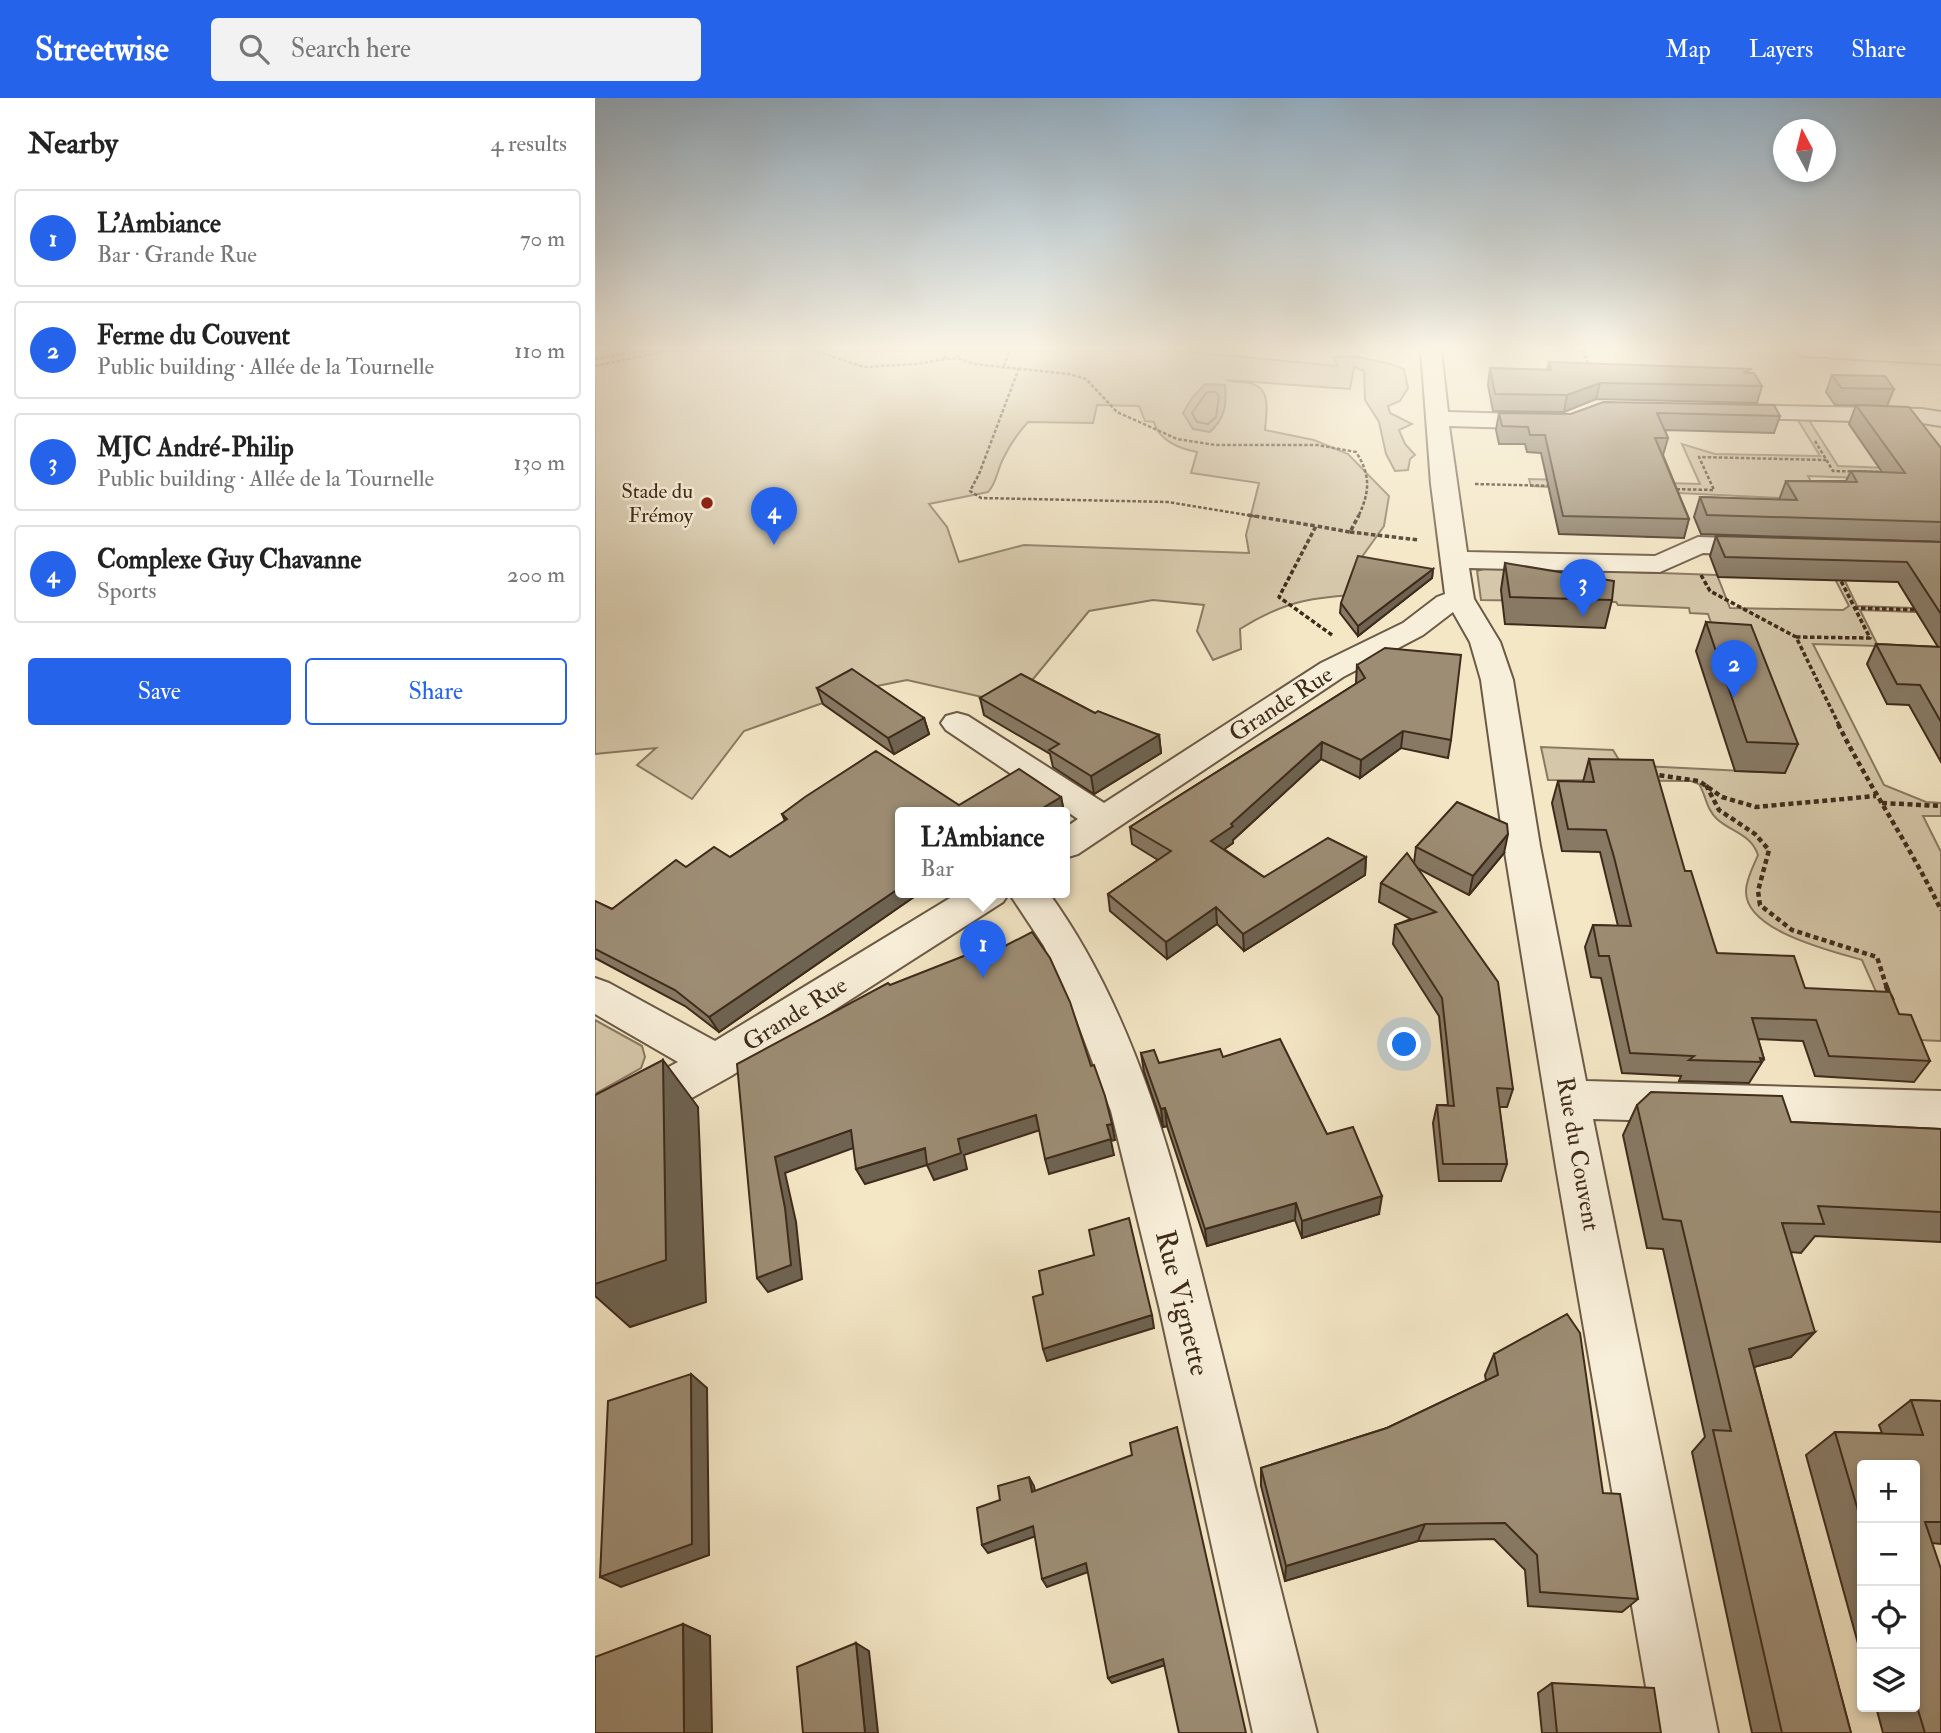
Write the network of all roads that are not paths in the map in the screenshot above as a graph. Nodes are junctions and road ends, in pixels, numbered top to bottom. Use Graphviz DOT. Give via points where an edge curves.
graph roads {
  1 [pos="1437,426"];
  2 [pos="1826,549"];
  3 [pos="1467,615"];
  4 [pos="957,723"];
  5 [pos="1104,821"];
  6 [pos="1070,842"];
  7 [pos="980,898"];
  8 [pos="1031,898"];
  9 [pos="595,994"];
  10 [pos="716,1063"];
  11 [pos="1567,1099"];
  12 [pos="1941,1110"];
  13 [pos="595,1129"];
  14 [pos="1285,1733"];
  15 [pos="1685,1733"];
  1 -- 3 [label="street, Rue du Couvent"];
  2 -- 3 [label="street, Grande Rue" via="1698,545 1660,564"];
  3 -- 5 [label="street, Grande Rue" via="1332,670"];
  3 -- 11 [label="street, Rue du Couvent" via="1522,846"];
  4 -- 5 [label="street"];
  5 -- 6 [label="street, Grande Rue"];
  7 -- 10 [label="street, Grande Rue"];
  8 -- 14 [label="street, Rue Vignette" via="1061,940 1133,1111"];
  9 -- 10 [label="street"];
  10 -- 13 [label="street, Grande Rue"];
  11 -- 12 [label="street"];
  11 -- 15 [label="street, Rue du Couvent"];
}
